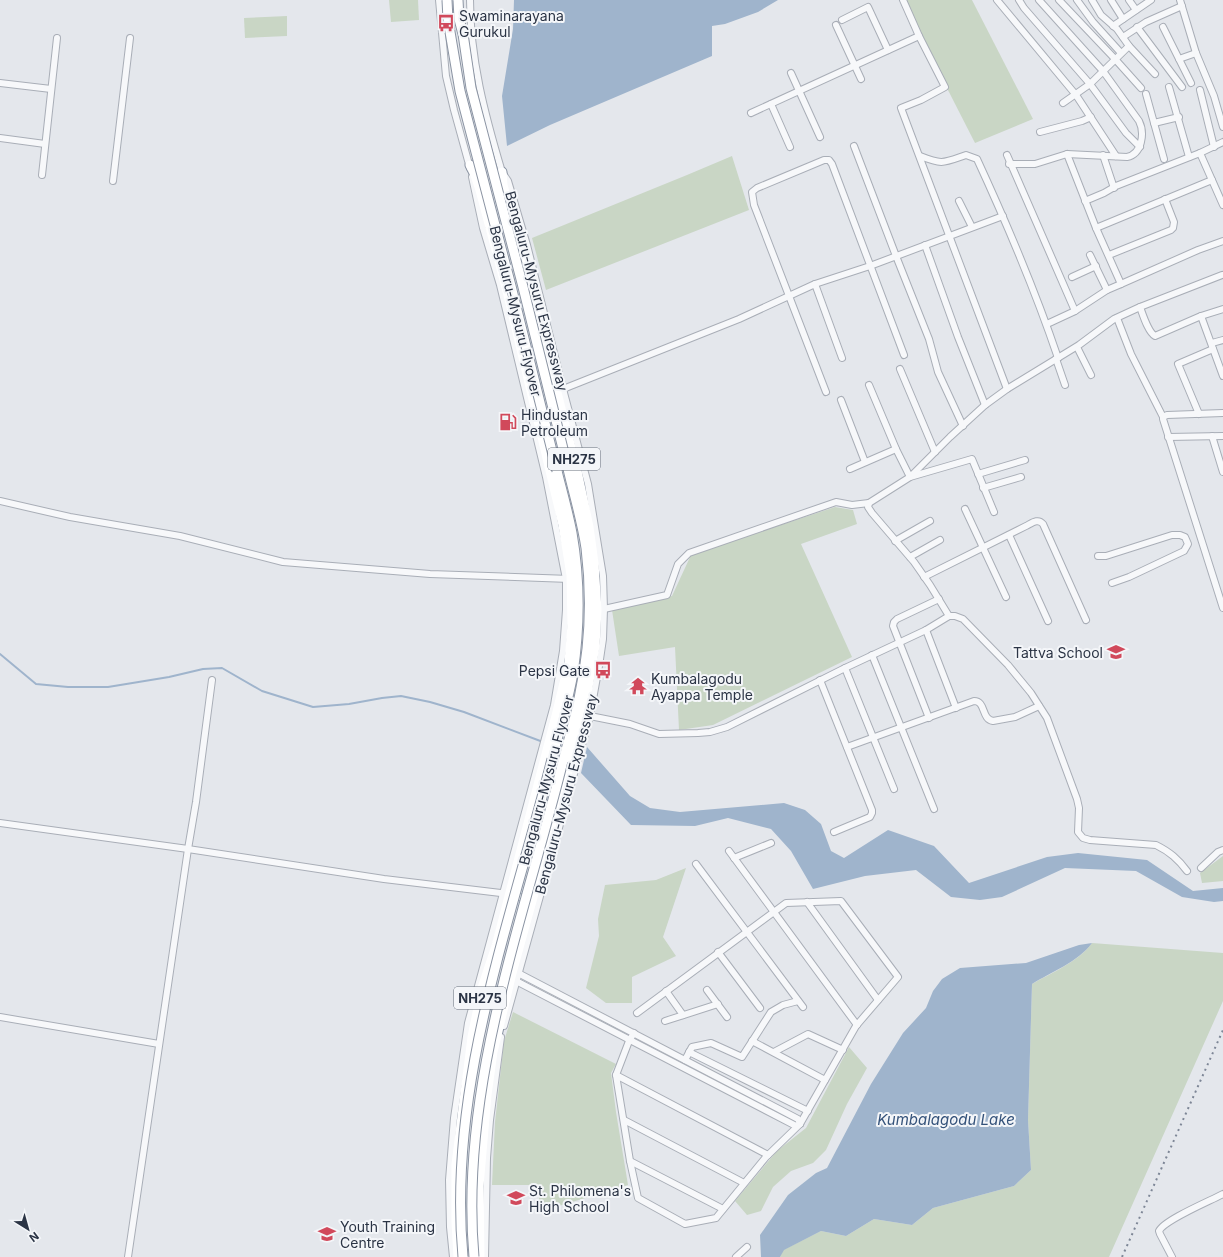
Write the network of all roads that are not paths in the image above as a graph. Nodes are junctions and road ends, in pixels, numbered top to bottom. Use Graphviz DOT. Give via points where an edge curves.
graph roads {
  1 [pos="458,0"];
  2 [pos="470,0"];
  3 [pos="903,0"];
  4 [pos="997,0"];
  5 [pos="1019,0"];
  6 [pos="1039,0"];
  7 [pos="1059,0"];
  8 [pos="1077,0"];
  9 [pos="1092,0"];
  10 [pos="1111,0"];
  11 [pos="1129,0"];
  12 [pos="1151,0"];
  13 [pos="442,1"];
  14 [pos="1181,3"];
  15 [pos="1136,10"];
  16 [pos="1123,19"];
  17 [pos="842,20"];
  18 [pos="836,25"];
  19 [pos="1113,26"];
  20 [pos="1137,27"];
  21 [pos="1163,27"];
  22 [pos="919,36"];
  23 [pos="1123,37"];
  24 [pos="57,38"];
  25 [pos="130,38"];
  26 [pos="1129,46"];
  27 [pos="888,50"];
  28 [pos="1121,53"];
  29 [pos="1196,53"];
  30 [pos="1115,59"];
  31 [pos="1180,61"];
  32 [pos="855,66"];
  33 [pos="1103,71"];
  34 [pos="1170,71"];
  35 [pos="791,73"];
  36 [pos="1155,74"];
  37 [pos="861,79"];
  38 [pos="0,83"];
  39 [pos="1191,83"];
  40 [pos="1090,84"];
  41 [pos="1169,87"];
  42 [pos="1182,87"];
  43 [pos="1141,88"];
  44 [pos="51,89"];
  45 [pos="1200,90"];
  46 [pos="799,91"];
  47 [pos="1076,94"];
  48 [pos="1146,94"];
  49 [pos="1062,103"];
  50 [pos="770,104"];
  51 [pos="750,113"];
  52 [pos="1091,116"];
  53 [pos="1179,117"];
  54 [pos="1154,123"];
  55 [pos="1223,127"];
  56 [pos="1040,132"];
  57 [pos="820,137"];
  58 [pos="0,138"];
  59 [pos="1223,142"];
  60 [pos="45,144"];
  61 [pos="854,146"];
  62 [pos="790,147"];
  63 [pos="1140,147"];
  64 [pos="1214,147"];
  65 [pos="1200,153"];
  66 [pos="1067,154"];
  67 [pos="1007,155"];
  68 [pos="920,156"];
  69 [pos="1103,156"];
  70 [pos="1116,156"];
  71 [pos="1190,157"];
  72 [pos="1164,159"];
  73 [pos="1009,164"];
  74 [pos="470,165"];
  75 [pos="502,172"];
  76 [pos="42,175"];
  77 [pos="1212,180"];
  78 [pos="113,181"];
  79 [pos="1114,188"];
  80 [pos="1165,199"];
  81 [pos="959,201"];
  82 [pos="1085,201"];
  83 [pos="1223,205"];
  84 [pos="1003,216"];
  85 [pos="972,227"];
  86 [pos="1096,228"];
  87 [pos="950,236"];
  88 [pos="1223,241"];
  89 [pos="925,245"];
  90 [pos="1090,255"];
  91 [pos="1109,255"];
  92 [pos="896,256"];
  93 [pos="870,266"];
  94 [pos="1096,266"];
  95 [pos="1222,275"];
  96 [pos="1072,277"];
  97 [pos="815,284"];
  98 [pos="1120,284"];
  99 [pos="1107,290"];
  100 [pos="789,295"];
  101 [pos="1140,307"];
  102 [pos="1223,309"];
  103 [pos="1075,311"];
  104 [pos="1201,316"];
  105 [pos="1116,318"];
  106 [pos="1047,324"];
  107 [pos="1223,340"];
  108 [pos="1077,346"];
  109 [pos="1212,346"];
  110 [pos="904,355"];
  111 [pos="842,358"];
  112 [pos="1057,358"];
  113 [pos="900,369"];
  114 [pos="1091,375"];
  115 [pos="1223,376"];
  116 [pos="869,385"];
  117 [pos="1065,385"];
  118 [pos="563,389"];
  119 [pos="1007,389"];
  120 [pos="826,392"];
  121 [pos="841,400"];
  122 [pos="985,405"];
  123 [pos="1223,413"];
  124 [pos="1199,414"];
  125 [pos="1163,417"];
  126 [pos="963,426"];
  127 [pos="1212,436"];
  128 [pos="1223,436"];
  129 [pos="1168,437"];
  130 [pos="896,449"];
  131 [pos="935,452"];
  132 [pos="1025,460"];
  133 [pos="865,462"];
  134 [pos="850,469"];
  135 [pos="1223,472"];
  136 [pos="978,474"];
  137 [pos="910,477"];
  138 [pos="1021,477"];
  139 [pos="984,488"];
  140 [pos="0,501"];
  141 [pos="869,503"];
  142 [pos="965,509"];
  143 [pos="994,512"];
  144 [pos="930,521"];
  145 [pos="1009,535"];
  146 [pos="940,540"];
  147 [pos="895,541"];
  148 [pos="983,548"];
  149 [pos="1098,556"];
  150 [pos="910,557"];
  151 [pos="924,577"];
  152 [pos="569,579"];
  153 [pos="1112,583"];
  154 [pos="1006,597"];
  155 [pos="939,599"];
  156 [pos="1223,608"];
  157 [pos="604,609"];
  158 [pos="949,616"];
  159 [pos="1086,620"];
  160 [pos="1048,621"];
  161 [pos="926,630"];
  162 [pos="900,642"];
  163 [pos="872,655"];
  164 [pos="845,668"];
  165 [pos="212,680"];
  166 [pos="820,680"];
  167 [pos="1039,706"];
  168 [pos="956,708"];
  169 [pos="590,716"];
  170 [pos="929,718"];
  171 [pos="902,728"];
  172 [pos="873,738"];
  173 [pos="847,747"];
  174 [pos="575,754"];
  175 [pos="563,761"];
  176 [pos="894,789"];
  177 [pos="934,809"];
  178 [pos="0,822"];
  179 [pos="834,832"];
  180 [pos="771,843"];
  181 [pos="188,849"];
  182 [pos="1223,850"];
  183 [pos="729,851"];
  184 [pos="734,858"];
  185 [pos="696,864"];
  186 [pos="1201,868"];
  187 [pos="1187,871"];
  188 [pos="506,894"];
  189 [pos="535,900"];
  190 [pos="807,902"];
  191 [pos="773,912"];
  192 [pos="746,932"];
  193 [pos="718,952"];
  194 [pos="518,973"];
  195 [pos="516,982"];
  196 [pos="707,990"];
  197 [pos="666,991"];
  198 [pos="878,1000"];
  199 [pos="798,1001"];
  200 [pos="718,1004"];
  201 [pos="803,1007"];
  202 [pos="760,1008"];
  203 [pos="637,1013"];
  204 [pos="683,1015"];
  205 [pos="0,1017"];
  206 [pos="726,1017"];
  207 [pos="665,1021"];
  208 [pos="857,1025"];
  209 [pos="634,1033"];
  210 [pos="629,1041"];
  211 [pos="752,1041"];
  212 [pos="159,1044"];
  213 [pos="843,1050"];
  214 [pos="689,1052"];
  215 [pos="774,1052"];
  216 [pos="685,1060"];
  217 [pos="616,1075"];
  218 [pos="825,1080"];
  219 [pos="808,1111"];
  220 [pos="458,1118"];
  221 [pos="487,1120"];
  222 [pos="624,1120"];
  223 [pos="800,1124"];
  224 [pos="768,1155"];
  225 [pos="630,1161"];
  226 [pos="744,1183"];
  227 [pos="1223,1194"];
  228 [pos="723,1209"];
  229 [pos="747,1247"];
  230 [pos="128,1257"];
  231 [pos="452,1257"];
  232 [pos="458,1257"];
  233 [pos="463,1257"];
  234 [pos="474,1257"];
  235 [pos="480,1257"];
  236 [pos="485,1257"];
  237 [pos="736,1257"];
  238 [pos="1172,1257"];
  1 -- 13 [label="street"];
  1 -- 175 [label="highway, Bengaluru-Mysuru Flyover / NH275, bridge" via="471,88 522,283 586,548 590,602 587,651 580,694"];
  2 -- 75 [label="street, Bengaluru-Mysuru Expressway / NH275" via="472,49 478,84"];
  3 -- 22 [label="street"];
  4 -- 47 [label="street"];
  5 -- 40 [label="street"];
  6 -- 33 [label="street"];
  7 -- 30 [label="street"];
  8 -- 28 [label="street"];
  9 -- 19 [label="street" via="1101,15"];
  10 -- 16 [label="street"];
  11 -- 15 [label="street"];
  12 -- 15 [label="street"];
  13 -- 74 [label="street, NH275" via="446,76"];
  13 -- 233 [label="highway, Bengaluru-Mysuru Flyover / NH275, bridge" via="448,20 460,91 568,515 577,567 578,602 575,656 569,692 487,1000 474,1063 462,1164"];
  14 -- 20 [label="street"];
  14 -- 29 [label="street"];
  15 -- 16 [label="street"];
  16 -- 19 [label="street"];
  17 -- 27 [label="street" via="868,7"];
  18 -- 32 [label="street"];
  19 -- 23 [label="street"];
  20 -- 23 [label="street"];
  20 -- 34 [label="street"];
  21 -- 31 [label="street"];
  22 -- 27 [label="street"];
  22 -- 68 [label="street" via="945,87 901,108"];
  23 -- 26 [label="street"];
  24 -- 44 [label="street"];
  25 -- 78 [label="street"];
  26 -- 28 [label="street"];
  26 -- 36 [label="street"];
  27 -- 32 [label="street"];
  28 -- 30 [label="street"];
  29 -- 31 [label="street"];
  29 -- 55 [label="street" via="1214,96"];
  30 -- 33 [label="street"];
  30 -- 43 [label="street"];
  31 -- 34 [label="street"];
  31 -- 39 [label="street"];
  32 -- 37 [label="street"];
  32 -- 46 [label="street"];
  33 -- 40 [label="street"];
  33 -- 63 [label="street" via="1141,126"];
  34 -- 42 [label="street"];
  35 -- 46 [label="street"];
  38 -- 44 [label="street"];
  40 -- 47 [label="street"];
  40 -- 63 [label="street" via="1126,133"];
  41 -- 53 [label="street"];
  44 -- 60 [label="street"];
  45 -- 64 [label="street"];
  46 -- 50 [label="street"];
  46 -- 57 [label="street"];
  47 -- 49 [label="street"];
  47 -- 52 [label="street"];
  48 -- 54 [label="street"];
  50 -- 51 [label="street"];
  50 -- 62 [label="street"];
  52 -- 56 [label="street" via="1082,121"];
  52 -- 70 [label="street"];
  53 -- 54 [label="street"];
  53 -- 71 [label="street"];
  54 -- 72 [label="street"];
  58 -- 60 [label="street"];
  59 -- 64 [label="street"];
  60 -- 76 [label="street"];
  61 -- 92 [label="street"];
  63 -- 70 [label="street" via="1132,156"];
  64 -- 65 [label="street"];
  65 -- 71 [label="street"];
  65 -- 77 [label="street"];
  66 -- 69 [label="street"];
  66 -- 73 [label="street" via="1035,164"];
  66 -- 82 [label="street"];
  67 -- 73 [label="street"];
  68 -- 84 [label="street" via="943,163 966,154 977,159"];
  68 -- 87 [label="street"];
  69 -- 70 [label="street"];
  69 -- 79 [label="street"];
  71 -- 79 [label="street"];
  73 -- 103 [label="street"];
  74 -- 152 [label="highway, NH275" via="480,190 509,300 563,525"];
  75 -- 118 [label="street, Bengaluru-Mysuru Expressway / NH275" via="508,182 527,245"];
  75 -- 174 [label="highway, Bengaluru-Mysuru Expressway / NH275" via="503,185 577,471 594,563 597,610 595,646"];
  77 -- 80 [label="street"];
  77 -- 83 [label="street"];
  79 -- 82 [label="street"];
  80 -- 86 [label="street"];
  80 -- 91 [label="street" via="1174,222 1173,228"];
  81 -- 85 [label="street"];
  82 -- 86 [label="street"];
  84 -- 85 [label="street"];
  84 -- 106 [label="street"];
  85 -- 87 [label="street"];
  86 -- 91 [label="street"];
  87 -- 89 [label="street"];
  87 -- 119 [label="street"];
  88 -- 98 [label="street"];
  89 -- 92 [label="street"];
  89 -- 122 [label="street"];
  90 -- 94 [label="street"];
  91 -- 98 [label="street"];
  92 -- 93 [label="street"];
  92 -- 126 [label="street" via="929,339 938,372"];
  93 -- 97 [label="street"];
  93 -- 100 [label="street" via="832,164 829,160 824,160 752,192 754,205"];
  93 -- 110 [label="street"];
  94 -- 96 [label="street"];
  94 -- 99 [label="street"];
  95 -- 101 [label="street"];
  97 -- 100 [label="street"];
  97 -- 111 [label="street"];
  98 -- 99 [label="street"];
  99 -- 103 [label="street"];
  100 -- 118 [label="street" via="739,319"];
  100 -- 120 [label="street"];
  101 -- 104 [label="street" via="1155,336"];
  101 -- 105 [label="street"];
  102 -- 104 [label="street"];
  103 -- 106 [label="street"];
  104 -- 109 [label="street"];
  105 -- 108 [label="street"];
  105 -- 125 [label="street"];
  106 -- 112 [label="street"];
  107 -- 109 [label="street"];
  108 -- 112 [label="street"];
  108 -- 114 [label="street"];
  109 -- 115 [label="street"];
  109 -- 124 [label="street" via="1178,364"];
  112 -- 117 [label="street"];
  112 -- 119 [label="street"];
  113 -- 131 [label="street"];
  116 -- 130 [label="street"];
  118 -- 157 [label="street, Bengaluru-Mysuru Expressway / NH275" via="588,484 603,576"];
  119 -- 122 [label="street"];
  121 -- 133 [label="street"];
  122 -- 126 [label="street"];
  123 -- 124 [label="street"];
  124 -- 125 [label="street"];
  125 -- 129 [label="street"];
  126 -- 131 [label="street"];
  127 -- 128 [label="street"];
  127 -- 129 [label="street"];
  127 -- 135 [label="street"];
  129 -- 156 [label="street"];
  130 -- 133 [label="street"];
  130 -- 137 [label="street"];
  131 -- 137 [label="street"];
  132 -- 136 [label="street"];
  133 -- 134 [label="street"];
  136 -- 137 [label="street" via="972,458"];
  136 -- 139 [label="street"];
  137 -- 141 [label="street"];
  138 -- 139 [label="street"];
  139 -- 143 [label="street"];
  140 -- 152 [label="street" via="65,516 180,536 284,562 430,574"];
  141 -- 147 [label="street" via="868,507 872,514"];
  141 -- 157 [label="street" via="836,502 689,553 678,564 667,595"];
  142 -- 148 [label="street"];
  144 -- 147 [label="street"];
  145 -- 148 [label="street"];
  145 -- 159 [label="street" via="1041,521"];
  145 -- 160 [label="street"];
  146 -- 150 [label="street"];
  147 -- 150 [label="street"];
  148 -- 151 [label="street"];
  148 -- 154 [label="street"];
  149 -- 153 [label="street" via="1106,556 1172,535 1185,537 1188,544 1184,551"];
  150 -- 151 [label="street"];
  151 -- 155 [label="street"];
  152 -- 188 [label="highway, NH275" via="572,624 569,662"];
  155 -- 158 [label="street"];
  155 -- 162 [label="street" via="894,622 893,626"];
  157 -- 169 [label="street, Bengaluru-Mysuru Expressway / NH275" via="603,639"];
  158 -- 161 [label="street"];
  158 -- 167 [label="street" via="955,616 970,626 1032,693"];
  161 -- 162 [label="street"];
  161 -- 168 [label="street"];
  162 -- 163 [label="street"];
  162 -- 170 [label="street"];
  163 -- 164 [label="street"];
  163 -- 171 [label="street"];
  164 -- 166 [label="street"];
  164 -- 172 [label="street"];
  165 -- 181 [label="street"];
  166 -- 169 [label="street" via="727,727 710,732 659,734 630,724"];
  166 -- 173 [label="street"];
  167 -- 168 [label="street" via="1015,717 993,721 986,717 982,705 977,701"];
  167 -- 187 [label="street" via="1051,727 1077,799 1078,832 1083,838 1156,845 1177,858"];
  168 -- 170 [label="street"];
  169 -- 174 [label="street, Bengaluru-Mysuru Expressway / NH275"];
  170 -- 171 [label="street"];
  171 -- 172 [label="street"];
  171 -- 177 [label="street"];
  172 -- 173 [label="street"];
  172 -- 176 [label="street"];
  173 -- 179 [label="street" via="872,813 870,817"];
  174 -- 189 [label="highway, Bengaluru-Mysuru Expressway / NH275"];
  175 -- 234 [label="highway, Bengaluru-Mysuru Expressway / NH275, bridge" via="498,1002 485,1065 473,1178"];
  178 -- 181 [label="street"];
  180 -- 184 [label="street"];
  181 -- 188 [label="street" via="384,879"];
  181 -- 212 [label="street"];
  182 -- 186 [label="street"];
  183 -- 184 [label="street"];
  184 -- 191 [label="street"];
  185 -- 192 [label="street"];
  188 -- 189 [label="street"];
  188 -- 220 [label="highway, NH275" via="496,946 482,988"];
  189 -- 194 [label="street, Bengaluru-Mysuru Expressway / NH275"];
  189 -- 221 [label="highway, Bengaluru-Mysuru Expressway / NH275" via="512,973 493,1052"];
  190 -- 191 [label="street" via="786,903"];
  190 -- 198 [label="street"];
  190 -- 198 [label="street" via="841,901 898,977"];
  191 -- 192 [label="street"];
  191 -- 208 [label="street"];
  192 -- 193 [label="street"];
  192 -- 199 [label="street"];
  193 -- 197 [label="street"];
  193 -- 202 [label="street"];
  194 -- 195 [label="street, Bengaluru-Mysuru Expressway / NH275"];
  194 -- 209 [label="street"];
  195 -- 210 [label="street"];
  195 -- 221 [label="street, Bengaluru-Mysuru Expressway / NH275" via="500,1039"];
  196 -- 200 [label="street"];
  197 -- 203 [label="street"];
  197 -- 204 [label="street"];
  198 -- 208 [label="street"];
  199 -- 201 [label="street"];
  199 -- 211 [label="street" via="770,1012"];
  200 -- 204 [label="street"];
  200 -- 206 [label="street"];
  204 -- 207 [label="street"];
  205 -- 212 [label="street"];
  208 -- 213 [label="street"];
  209 -- 210 [label="street"];
  209 -- 216 [label="street"];
  210 -- 217 [label="street"];
  210 -- 223 [label="street" via="796,1126"];
  211 -- 214 [label="street" via="742,1057 711,1042 692,1047"];
  211 -- 215 [label="street"];
  212 -- 230 [label="street"];
  213 -- 215 [label="street" via="808,1034"];
  213 -- 218 [label="street"];
  214 -- 216 [label="street"];
  214 -- 219 [label="street"];
  215 -- 218 [label="street"];
  216 -- 223 [label="street" via="798,1119"];
  217 -- 222 [label="street"];
  217 -- 224 [label="street"];
  218 -- 219 [label="street"];
  219 -- 223 [label="street"];
  220 -- 221 [label="street"];
  220 -- 231 [label="street, NH275" via="449,1180"];
  220 -- 232 [label="highway, NH275"];
  221 -- 235 [label="highway, Bengaluru-Mysuru Expressway / NH275" via="479,1186"];
  221 -- 236 [label="street, Bengaluru-Mysuru Expressway / NH275"];
  222 -- 225 [label="street"];
  222 -- 226 [label="street"];
  223 -- 224 [label="street"];
  224 -- 226 [label="street"];
  225 -- 228 [label="street"];
  225 -- 228 [label="street" via="638,1198 685,1224 716,1218"];
  226 -- 228 [label="street"];
  227 -- 238 [label="street" via="1161,1228 1160,1234"];
  229 -- 237 [label="street"];
}
